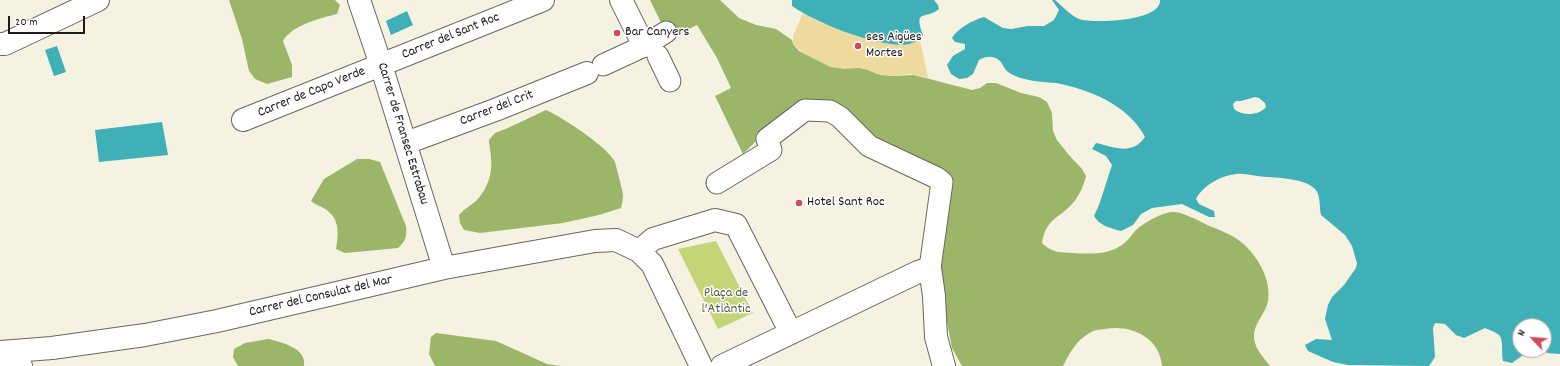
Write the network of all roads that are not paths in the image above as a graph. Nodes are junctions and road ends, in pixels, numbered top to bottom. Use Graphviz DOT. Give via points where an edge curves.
graph roads {
  1 [pos="98,0"];
  2 [pos="359,0"];
  3 [pos="543,0"];
  4 [pos="621,0"];
  5 [pos="666,32"];
  6 [pos="0,44"];
  7 [pos="651,51"];
  8 [pos="381,66"];
  9 [pos="595,69"];
  10 [pos="670,81"];
  11 [pos="243,120"];
  12 [pos="406,143"];
  13 [pos="716,183"];
  14 [pos="639,251"];
  15 [pos="444,268"];
  16 [pos="930,268"];
  17 [pos="792,333"];
  18 [pos="0,352"];
  19 [pos="0,358"];
  20 [pos="21,366"];
  21 [pos="701,366"];
  22 [pos="722,366"];
  23 [pos="944,366"];
  1 -- 6 [label="street" via="5,44"];
  2 -- 8 [label="street, Carrer de Fransec Estrabau"];
  3 -- 8 [label="street, Carrer del Sant Roc"];
  4 -- 7 [label="street"];
  5 -- 7 [label="street"];
  7 -- 9 [label="street"];
  7 -- 10 [label="street"];
  8 -- 11 [label="street, Carrer de Capo Verde"];
  8 -- 12 [label="street, Carrer de Fransec Estrabau"];
  9 -- 12 [label="street, Carrer del Crit"];
  12 -- 15 [label="street, Carrer de Fransec Estrabau"];
  13 -- 16 [label="street" via="771,150 768,139 805,110 830,111 840,117 869,146 942,182"];
  14 -- 15 [label="street, Carrer del Consulat del Mar" via="616,240 595,241"];
  14 -- 17 [label="street" via="653,239 715,220 736,225"];
  14 -- 21 [label="street" via="652,264"];
  15 -- 18 [label="street, Carrer del Consulat del Mar" via="217,321 144,335 52,348"];
  16 -- 17 [label="street"];
  16 -- 23 [label="street" via="936,337"];
  17 -- 22 [label="street"];
  19 -- 20 [label="street"];
}
